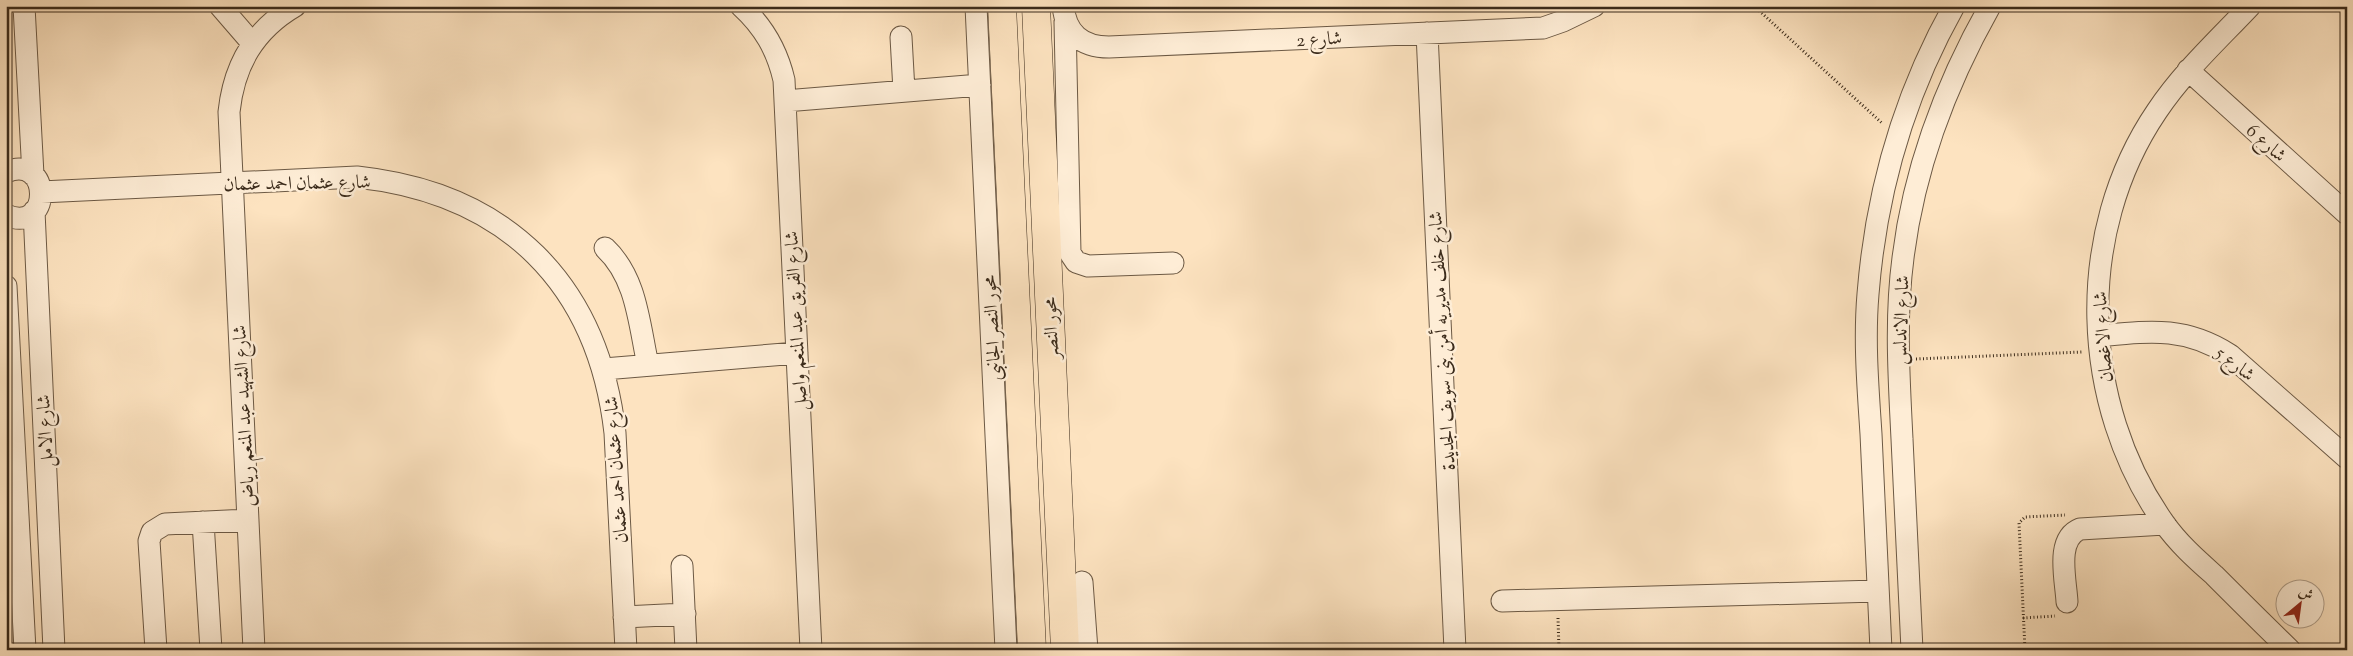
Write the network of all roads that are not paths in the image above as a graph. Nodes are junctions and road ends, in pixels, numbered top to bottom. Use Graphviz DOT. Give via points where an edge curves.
graph roads {
  1 [pos="24,6"];
  2 [pos="220,6"];
  3 [pos="295,6"];
  4 [pos="741,6"];
  5 [pos="976,6"];
  6 [pos="1002,6"];
  7 [pos="1036,6"];
  8 [pos="1594,6"];
  9 [pos="1954,6"];
  10 [pos="1990,6"];
  11 [pos="2250,6"];
  12 [pos="1064,14"];
  13 [pos="1427,33"];
  14 [pos="901,37"];
  15 [pos="252,43"];
  16 [pos="2188,70"];
  17 [pos="980,85"];
  18 [pos="904,91"];
  19 [pos="785,101"];
  20 [pos="6,172"];
  21 [pos="37,183"];
  22 [pos="232,183"];
  23 [pos="34,211"];
  24 [pos="2347,214"];
  25 [pos="6,215"];
  26 [pos="605,248"];
  27 [pos="1173,263"];
  28 [pos="6,286"];
  29 [pos="2100,344"];
  30 [pos="797,353"];
  31 [pos="648,366"];
  32 [pos="604,369"];
  33 [pos="2347,458"];
  34 [pos="248,520"];
  35 [pos="202,522"];
  36 [pos="2165,524"];
  37 [pos="1027,563"];
  38 [pos="1060,563"];
  39 [pos="682,566"];
  40 [pos="1082,582"];
  41 [pos="1878,591"];
  42 [pos="1502,601"];
  43 [pos="2067,602"];
  44 [pos="685,614"];
  45 [pos="624,617"];
  46 [pos="24,650"];
  47 [pos="54,650"];
  48 [pos="156,650"];
  49 [pos="211,650"];
  50 [pos="254,650"];
  51 [pos="626,650"];
  52 [pos="686,650"];
  53 [pos="811,650"];
  54 [pos="1006,650"];
  55 [pos="1032,650"];
  56 [pos="1065,650"];
  57 [pos="1087,650"];
  58 [pos="1455,650"];
  59 [pos="1881,650"];
  60 [pos="1912,650"];
  61 [pos="2290,650"];
  1 -- 21 [label="street"];
  2 -- 15 [label="street"];
  3 -- 15 [label="street" via="265,28"];
  4 -- 19 [label="street, شارع الفريق عبد المنعم واصل" via="760,26 776,52 784,80"];
  5 -- 17 [label="street, محور النصر الجانبى"];
  6 -- 37 [label="highway, محور النصر"];
  7 -- 38 [label="highway, محور النصر"];
  8 -- 13 [label="street, شارع 2" via="1543,28"];
  9 -- 41 [label="street, شارع الاندلس" via="1928,58 1897,137 1878,211 1866,339"];
  10 -- 60 [label="street, شارع الاندلس" via="1949,88 1929,140 1918,177 1903,257 1898,360"];
  11 -- 16 [label="street, شارع الاغصان"];
  12 -- 13 [label="street, شارع 2" via="1082,41 1100,47"];
  12 -- 27 [label="street" via="1070,253 1076,262 1088,266"];
  13 -- 58 [label="street, شارع خلف مديريه أمن بنى سويف الجديدة"];
  14 -- 18 [label="street"];
  15 -- 22 [label="street" via="231,93"];
  16 -- 24 [label="street, شارع 6"];
  16 -- 29 [label="street, شارع الاغصان" via="2156,111 2120,181 2101,257 2098,284"];
  17 -- 18 [label="street"];
  17 -- 54 [label="street, محور النصر الجانبى"];
  18 -- 19 [label="street"];
  19 -- 30 [label="street, شارع الفريق عبد المنعم واصل"];
  20 -- 21 [label="street, شارع عثمان احمد عثمان" via="21,170"];
  21 -- 22 [label="street, شارع عثمان احمد عثمان"];
  21 -- 23 [label="street" via="40,202"];
  22 -- 32 [label="street, شارع عثمان احمد عثمان" via="357,177 390,181 422,188 484,215 536,256 558,281 593,338"];
  22 -- 34 [label="street, شارع الشهيد عبد المنعم رياض"];
  23 -- 25 [label="street" via="22,217"];
  23 -- 47 [label="street, شارع الامل"];
  26 -- 31 [label="street" via="619,263 631,287"];
  28 -- 46 [label="street, شارع الامل"];
  29 -- 33 [label="street, شارع 5" via="2164,331 2215,345"];
  29 -- 36 [label="street, شارع الاغصان" via="2106,391 2122,444 2145,495"];
  30 -- 31 [label="street"];
  30 -- 53 [label="street, شارع الفريق عبد المنعم واصل"];
  31 -- 32 [label="street"];
  32 -- 45 [label="street, شارع عثمان احمد عثمان" via="616,433"];
  34 -- 35 [label="street"];
  34 -- 50 [label="street, شارع الشهيد عبد المنعم رياض"];
  35 -- 48 [label="street" via="165,524 150,536"];
  35 -- 49 [label="street"];
  36 -- 43 [label="street" via="2080,529 2070,535 2064,549"];
  36 -- 61 [label="street, شارع الاغصان"];
  37 -- 38 [label="highway"];
  37 -- 55 [label="highway, محور النصر"];
  38 -- 56 [label="highway, محور النصر"];
  39 -- 44 [label="street"];
  40 -- 57 [label="street"];
  41 -- 42 [label="street"];
  41 -- 59 [label="street, شارع الاندلس"];
  44 -- 45 [label="street"];
  44 -- 52 [label="street"];
  45 -- 51 [label="street, شارع عثمان احمد عثمان"];
}
